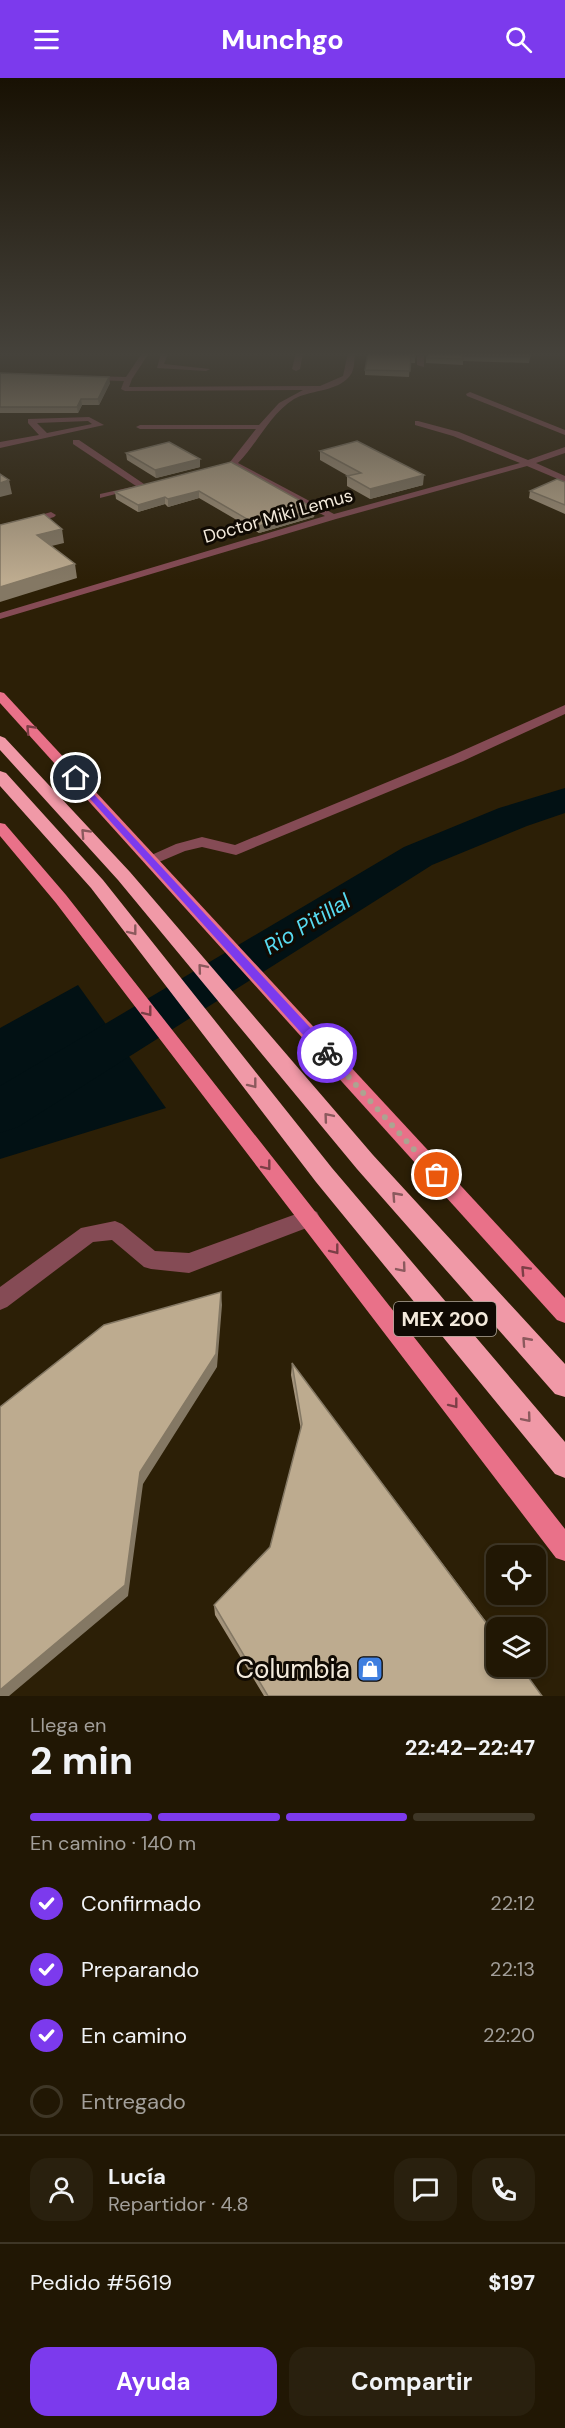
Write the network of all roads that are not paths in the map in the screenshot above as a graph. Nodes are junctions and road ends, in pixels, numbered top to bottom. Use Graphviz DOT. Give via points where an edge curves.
graph roads {
  1 [pos="38,429"];
  2 [pos="81,429"];
  3 [pos="258,429"];
  4 [pos="437,429"];
  5 [pos="45,436"];
  6 [pos="76,442"];
  7 [pos="0,445"];
  8 [pos="565,450"];
  9 [pos="528,463"];
  10 [pos="233,465"];
  11 [pos="222,467"];
  12 [pos="565,479"];
  13 [pos="154,483"];
  14 [pos="143,486"];
  15 [pos="103,496"];
  16 [pos="51,515"];
  17 [pos="333,517"];
  18 [pos="0,530"];
  19 [pos="0,616"];
  20 [pos="0,696"];
  21 [pos="565,709"];
  22 [pos="0,741"];
  23 [pos="0,776"];
  24 [pos="0,827"];
  25 [pos="154,862"];
  26 [pos="310,1218"];
  27 [pos="0,1300"];
  28 [pos="565,1313"];
  29 [pos="565,1384"];
  30 [pos="565,1464"];
  31 [pos="565,1548"];
  1 -- 5 [label="street"];
  2 -- 5 [label="street"];
  3 -- 10 [label="street"];
  4 -- 9 [label="street"];
  5 -- 7 [label="street"];
  6 -- 14 [label="street"];
  8 -- 9 [label="street, Doctor Miki Lemus"];
  9 -- 12 [label="street"];
  9 -- 17 [label="street, Doctor Miki Lemus"];
  10 -- 11 [label="street"];
  10 -- 17 [label="street"];
  13 -- 14 [label="street"];
  14 -- 15 [label="street"];
  16 -- 18 [label="street"];
  17 -- 19 [label="street, Doctor Miki Lemus"];
  25 -- 20 [label="main road, one-way"];
  21 -- 25 [label="street" via="236,850 202,842 181,847"];
  29 -- 22 [label="highway, MEX 200, one-way" via="365,1162 124,876"];
  23 -- 30 [label="highway, MEX 200, one-way" via="97,884 324,1175"];
  24 -- 26 [label="main road, one-way"];
  28 -- 25 [label="main road, one-way"];
  26 -- 27 [label="street" via="189,1263 151,1260 115,1230 88,1234"];
  26 -- 31 [label="main road, one-way"];
}
